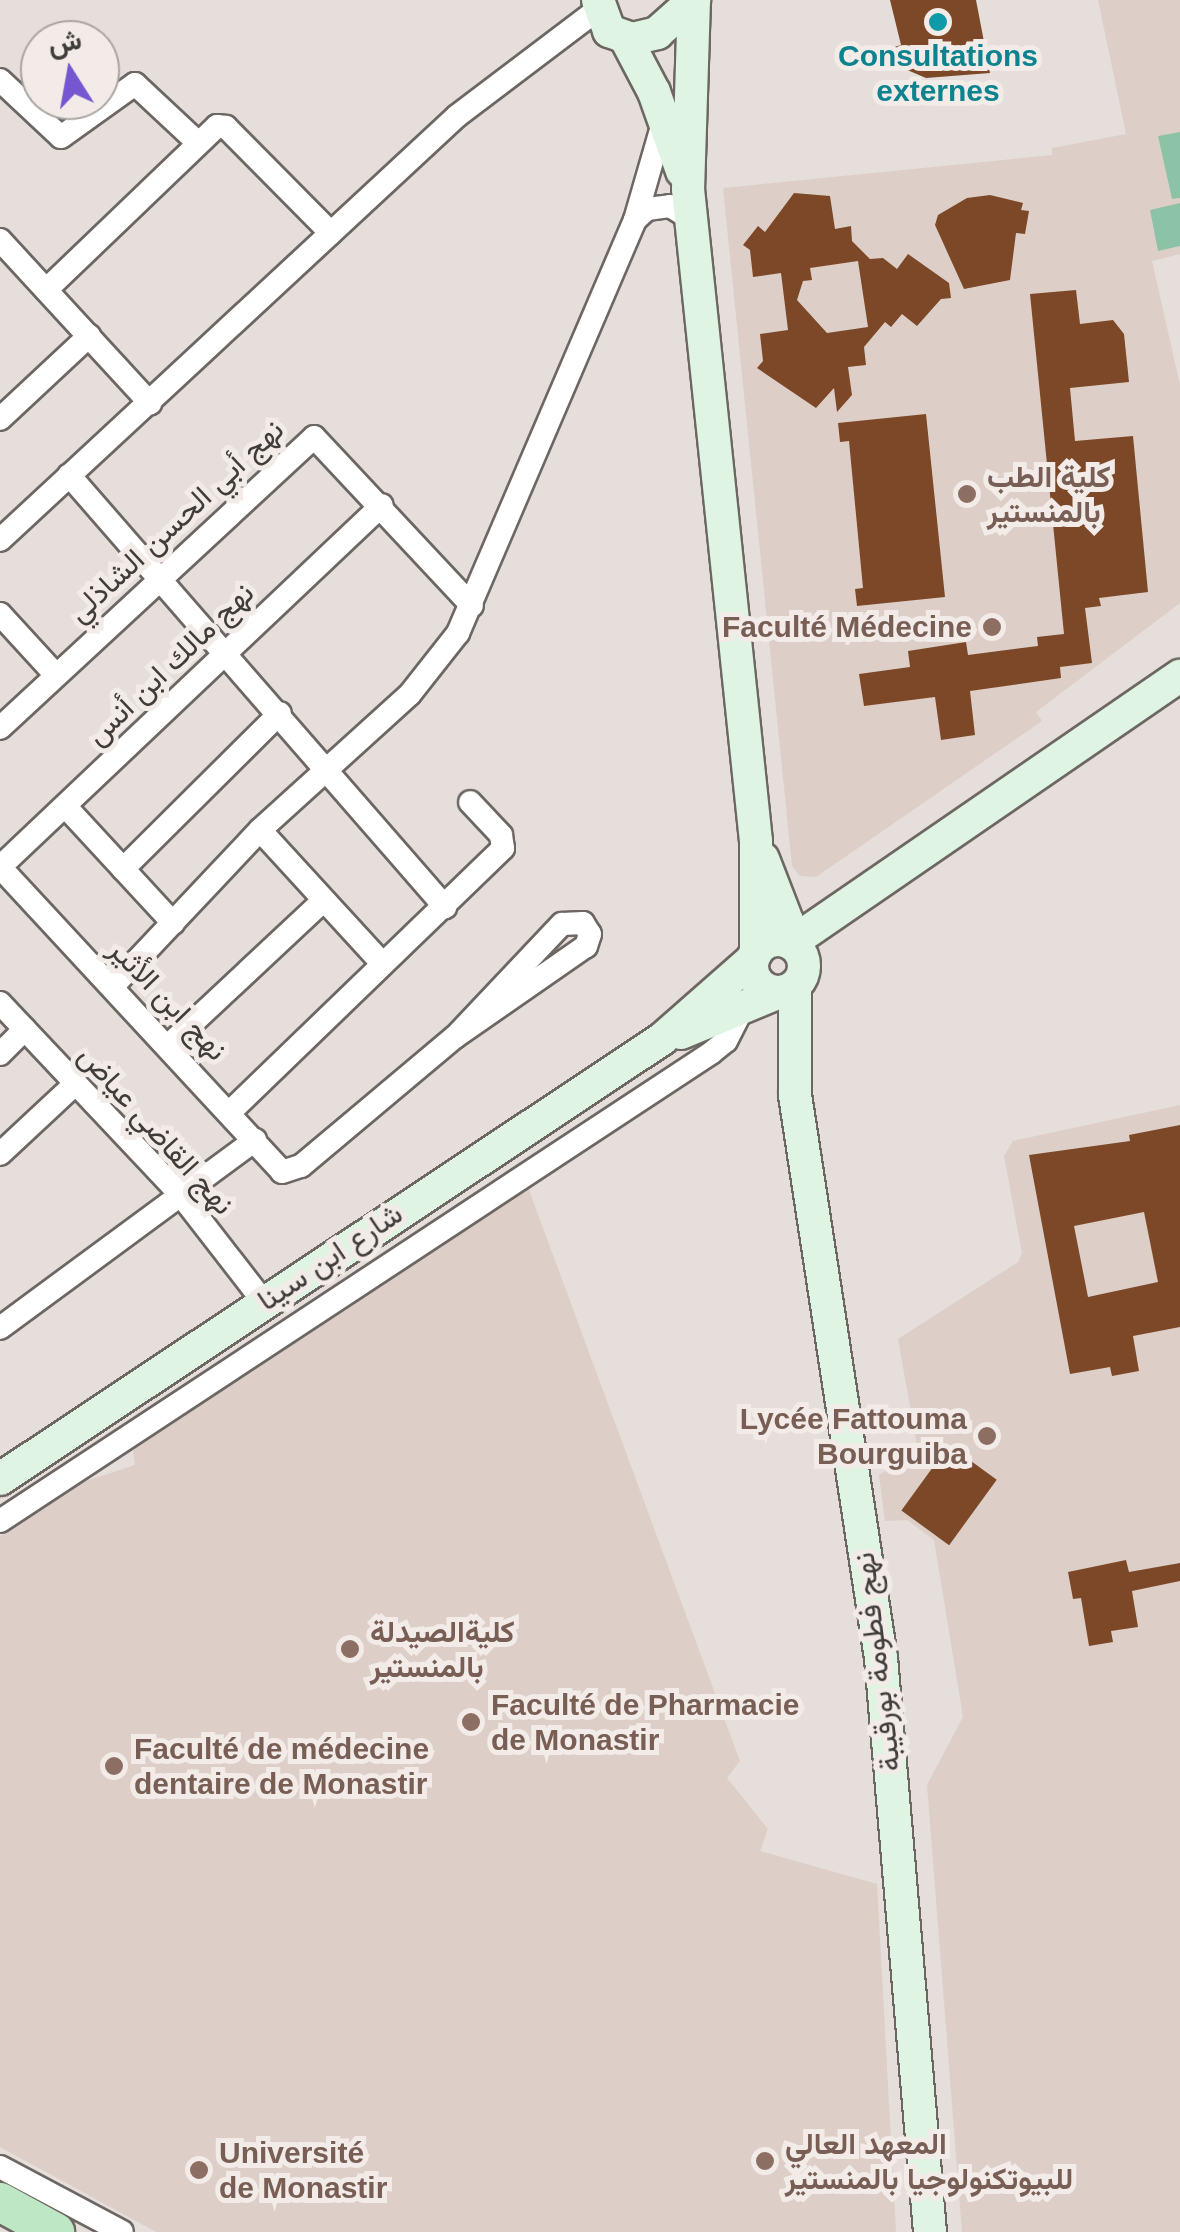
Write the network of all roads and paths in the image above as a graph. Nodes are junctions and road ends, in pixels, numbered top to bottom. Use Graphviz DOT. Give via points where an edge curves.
graph roads {
  1 [pos="694,0"];
  2 [pos="595,4"];
  3 [pos="625,38"];
  4 [pos="0,80"];
  5 [pos="663,118"];
  6 [pos="197,142"];
  7 [pos="690,205"];
  8 [pos="635,220"];
  9 [pos="331,233"];
  10 [pos="0,240"];
  11 [pos="46,290"];
  12 [pos="88,336"];
  13 [pos="0,384"];
  14 [pos="150,402"];
  15 [pos="9,411"];
  16 [pos="70,475"];
  17 [pos="382,505"];
  18 [pos="0,540"];
  19 [pos="160,577"];
  20 [pos="472,606"];
  21 [pos="0,614"];
  22 [pos="224,650"];
  23 [pos="54,674"];
  24 [pos="1180,676"];
  25 [pos="280,713"];
  26 [pos="0,728"];
  27 [pos="326,768"];
  28 [pos="470,802"];
  29 [pos="66,807"];
  30 [pos="260,830"];
  31 [pos="0,867"];
  32 [pos="123,869"];
  33 [pos="323,901"];
  34 [pos="445,907"];
  35 [pos="173,923"];
  36 [pos="382,963"];
  37 [pos="773,973"];
  38 [pos="112,987"];
  39 [pos="0,1003"];
  40 [pos="25,1029"];
  41 [pos="456,1037"];
  42 [pos="662,1039"];
  43 [pos="170,1044"];
  44 [pos="0,1054"];
  45 [pos="73,1086"];
  46 [pos="232,1112"];
  47 [pos="254,1140"];
  48 [pos="0,1154"];
  49 [pos="180,1194"];
  50 [pos="263,1301"];
  51 [pos="0,1328"];
  52 [pos="0,1479"];
  53 [pos="0,1521"];
  54 [pos="0,2167"];
  55 [pos="0,2202"];
  56 [pos="55,2232"];
  57 [pos="122,2232"];
  58 [pos="930,2232"];
  1 -- 3 [label="main road" via="657,32"];
  1 -- 7 [label="main road"];
  2 -- 3 [label="main road" via="609,31"];
  2 -- 9 [label="street" via="457,116"];
  3 -- 5 [label="main road"];
  4 -- 6 [label="street" via="61,137 135,84"];
  5 -- 7 [label="main road"];
  5 -- 8 [label="street" via="663,142"];
  6 -- 9 [label="street" via="226,127"];
  6 -- 11 [label="street"];
  7 -- 8 [label="street" via="647,209"];
  7 -- 37 [label="main road, نهج فطومة بورقيبة" via="756,841 787,921"];
  8 -- 20 [label="street"];
  9 -- 14 [label="street"];
  10 -- 11 [label="street"];
  11 -- 12 [label="street"];
  12 -- 14 [label="street"];
  12 -- 15 [label="street"];
  13 -- 15 [label="street"];
  14 -- 16 [label="street"];
  16 -- 18 [label="street"];
  16 -- 19 [label="street"];
  17 -- 19 [label="street, نهج أبي الحسن الشاذلي" via="320,440 307,440"];
  17 -- 20 [label="street, نهج أبي الحسن الشاذلي"];
  17 -- 22 [label="street, نهج مالك ابن أنس"];
  19 -- 22 [label="street"];
  19 -- 23 [label="street, نهج أبي الحسن الشاذلي"];
  20 -- 27 [label="street" via="410,694"];
  21 -- 23 [label="street"];
  22 -- 25 [label="street"];
  22 -- 29 [label="street, نهج مالك ابن أنس"];
  23 -- 26 [label="street, نهج أبي الحسن الشاذلي"];
  24 -- 37 [label="main road" via="856,902"];
  25 -- 27 [label="street"];
  25 -- 32 [label="street"];
  27 -- 30 [label="street"];
  27 -- 34 [label="street"];
  28 -- 34 [label="street" via="505,842"];
  29 -- 31 [label="street, نهج مالك ابن أنس"];
  29 -- 32 [label="street"];
  30 -- 33 [label="street"];
  30 -- 35 [label="street"];
  31 -- 38 [label="street, نهج ابن الأثير"];
  32 -- 35 [label="street"];
  33 -- 36 [label="street"];
  33 -- 43 [label="street"];
  34 -- 36 [label="street"];
  35 -- 38 [label="street"];
  36 -- 46 [label="street"];
  37 -- 42 [label="main road"];
  37 -- 42 [label="main road"];
  37 -- 53 [label="street" via="711,1053"];
  37 -- 58 [label="main road, نهج فطومة بورقيبة" via="880,1658"];
  38 -- 43 [label="street, نهج ابن الأثير"];
  39 -- 40 [label="street, نهج القاضي عياض"];
  40 -- 44 [label="street"];
  40 -- 45 [label="street, نهج القاضي عياض"];
  41 -- 41 [label="street" via="562,924 583,923 590,934 586,946"];
  41 -- 47 [label="street, نهج ابن الأثير" via="290,1174"];
  42 -- 50 [label="main road, شارع ابن سينا"];
  43 -- 46 [label="street, نهج ابن الأثير"];
  45 -- 48 [label="street"];
  45 -- 49 [label="street, نهج القاضي عياض"];
  46 -- 47 [label="street, نهج ابن الأثير"];
  47 -- 49 [label="street"];
  49 -- 50 [label="street, نهج القاضي عياض"];
  49 -- 51 [label="street"];
  50 -- 52 [label="main road, شارع ابن سينا"];
  54 -- 57 [label="street"];
  55 -- 56 [label="main road"];
}
